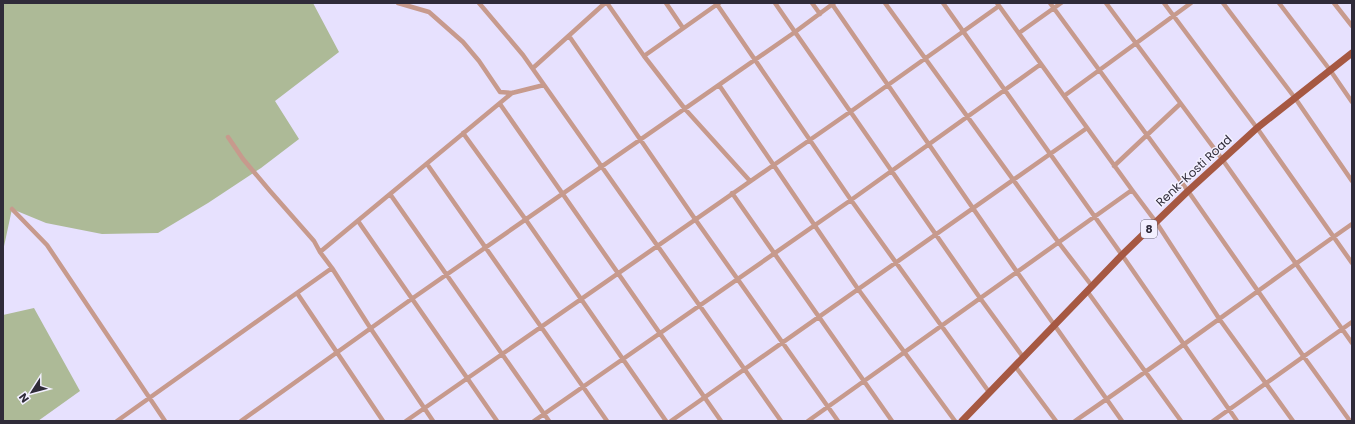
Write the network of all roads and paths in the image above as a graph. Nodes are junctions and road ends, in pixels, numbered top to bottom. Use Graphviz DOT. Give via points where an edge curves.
graph roads {
  1 [pos="398,3"];
  2 [pos="479,3"];
  3 [pos="606,3"];
  4 [pos="666,3"];
  5 [pos="717,3"];
  6 [pos="775,3"];
  7 [pos="812,3"];
  8 [pos="885,3"];
  9 [pos="943,3"];
  10 [pos="1050,3"];
  11 [pos="1061,3"];
  12 [pos="1106,3"];
  13 [pos="1164,3"];
  14 [pos="1191,3"];
  15 [pos="1223,3"];
  16 [pos="1279,3"];
  17 [pos="1334,3"];
  18 [pos="833,4"];
  19 [pos="998,4"];
  20 [pos="1054,8"];
  21 [pos="820,14"];
  22 [pos="1173,16"];
  23 [pos="1352,26"];
  24 [pos="683,28"];
  25 [pos="795,32"];
  26 [pos="963,32"];
  27 [pos="1019,33"];
  28 [pos="569,36"];
  29 [pos="1136,44"];
  30 [pos="1352,53"];
  31 [pos="644,56"];
  32 [pos="925,59"];
  33 [pos="755,60"];
  34 [pos="1041,64"];
  35 [pos="533,68"];
  36 [pos="1100,70"];
  37 [pos="1330,70"];
  38 [pos="544,85"];
  39 [pos="719,85"];
  40 [pos="888,85"];
  41 [pos="1005,90"];
  42 [pos="512,93"];
  43 [pos="1064,96"];
  44 [pos="1295,98"];
  45 [pos="1352,102"];
  46 [pos="500,104"];
  47 [pos="1180,104"];
  48 [pos="685,109"];
  49 [pos="850,112"];
  50 [pos="967,117"];
  51 [pos="1087,128"];
  52 [pos="1257,128"];
  53 [pos="464,134"];
  54 [pos="1147,135"];
  55 [pos="228,137"];
  56 [pos="641,139"];
  57 [pos="809,139"];
  58 [pos="929,144"];
  59 [pos="1050,155"];
  60 [pos="1222,159"];
  61 [pos="427,164"];
  62 [pos="773,164"];
  63 [pos="1114,166"];
  64 [pos="602,167"];
  65 [pos="891,171"];
  66 [pos="1013,180"];
  67 [pos="750,181"];
  68 [pos="1352,181"];
  69 [pos="1132,190"];
  70 [pos="1188,191"];
  71 [pos="732,193"];
  72 [pos="390,194"];
  73 [pos="563,194"];
  74 [pos="851,200"];
  75 [pos="973,208"];
  76 [pos="12,209"];
  77 [pos="1094,218"];
  78 [pos="695,219"];
  79 [pos="526,220"];
  80 [pos="358,221"];
  81 [pos="1156,222"];
  82 [pos="1352,224"];
  83 [pos="814,225"];
  84 [pos="935,234"];
  85 [pos="1334,237"];
  86 [pos="1059,243"];
  87 [pos="657,246"];
  88 [pos="486,248"];
  89 [pos="320,252"];
  90 [pos="774,253"];
  91 [pos="1122,255"];
  92 [pos="896,263"];
  93 [pos="1352,263"];
  94 [pos="1296,264"];
  95 [pos="332,268"];
  96 [pos="1017,272"];
  97 [pos="619,273"];
  98 [pos="446,275"];
  99 [pos="737,279"];
  100 [pos="1089,288"];
  101 [pos="858,289"];
  102 [pos="1258,291"];
  103 [pos="297,293"];
  104 [pos="413,298"];
  105 [pos="980,298"];
  106 [pos="581,299"];
  107 [pos="699,306"];
  108 [pos="819,317"];
  109 [pos="1220,320"];
  110 [pos="1352,322"];
  111 [pos="1054,325"];
  112 [pos="941,326"];
  113 [pos="541,327"];
  114 [pos="371,329"];
  115 [pos="1342,329"];
  116 [pos="661,333"];
  117 [pos="782,343"];
  118 [pos="1352,343"];
  119 [pos="1183,345"];
  120 [pos="337,353"];
  121 [pos="904,353"];
  122 [pos="502,354"];
  123 [pos="1022,357"];
  124 [pos="1304,357"];
  125 [pos="623,359"];
  126 [pos="1015,366"];
  127 [pos="744,369"];
  128 [pos="1146,372"];
  129 [pos="468,378"];
  130 [pos="864,381"];
  131 [pos="1266,384"];
  132 [pos="583,387"];
  133 [pos="989,392"];
  134 [pos="705,397"];
  135 [pos="149,398"];
  136 [pos="1106,400"];
  137 [pos="827,407"];
  138 [pos="424,409"];
  139 [pos="1229,410"];
  140 [pos="544,414"];
  141 [pos="117,421"];
  142 [pos="164,421"];
  143 [pos="241,421"];
  144 [pos="382,421"];
  145 [pos="406,421"];
  146 [pos="433,421"];
  147 [pos="497,421"];
  148 [pos="534,421"];
  149 [pos="549,421"];
  150 [pos="607,421"];
  151 [pos="666,421"];
  152 [pos="671,421"];
  153 [pos="721,421"];
  154 [pos="781,421"];
  155 [pos="808,421"];
  156 [pos="838,421"];
  157 [pos="892,421"];
  158 [pos="955,421"];
  159 [pos="962,421"];
  160 [pos="1056,421"];
  161 [pos="1075,421"];
  162 [pos="1122,421"];
  163 [pos="1181,421"];
  164 [pos="1213,421"];
  165 [pos="1237,421"];
  166 [pos="1292,421"];
  167 [pos="1350,421"];
  1 -- 42 [label="street" via="429,12 479,60 500,92"];
  2 -- 35 [label="street"];
  3 -- 28 [label="street"];
  3 -- 31 [label="street"];
  4 -- 24 [label="street"];
  5 -- 24 [label="street"];
  5 -- 33 [label="street"];
  6 -- 25 [label="street"];
  7 -- 21 [label="street"];
  8 -- 32 [label="street"];
  9 -- 26 [label="street"];
  10 -- 20 [label="street"];
  11 -- 20 [label="street"];
  12 -- 29 [label="street"];
  13 -- 22 [label="street"];
  14 -- 22 [label="street"];
  15 -- 44 [label="street"];
  16 -- 37 [label="street"];
  17 -- 23 [label="street"];
  18 -- 21 [label="street"];
  18 -- 40 [label="street"];
  19 -- 26 [label="street"];
  19 -- 27 [label="street"];
  20 -- 27 [label="street"];
  20 -- 36 [label="street"];
  21 -- 25 [label="street"];
  22 -- 29 [label="street"];
  22 -- 52 [label="street"];
  24 -- 31 [label="street"];
  25 -- 33 [label="street"];
  25 -- 49 [label="street"];
  26 -- 32 [label="street"];
  26 -- 41 [label="street"];
  27 -- 34 [label="street"];
  28 -- 35 [label="street"];
  28 -- 56 [label="street"];
  29 -- 36 [label="street"];
  29 -- 47 [label="street"];
  30 -- 37 [label="main road, Renk-Kosti Road / 8"];
  31 -- 48 [label="street"];
  32 -- 40 [label="street"];
  32 -- 50 [label="street"];
  33 -- 39 [label="street"];
  33 -- 57 [label="street"];
  34 -- 41 [label="street"];
  34 -- 43 [label="street"];
  35 -- 38 [label="street"];
  36 -- 43 [label="street"];
  36 -- 54 [label="street"];
  37 -- 44 [label="main road, Renk-Kosti Road / 8"];
  37 -- 45 [label="street"];
  38 -- 42 [label="street"];
  38 -- 64 [label="street"];
  39 -- 48 [label="street"];
  39 -- 62 [label="street"];
  40 -- 49 [label="street"];
  40 -- 58 [label="street"];
  41 -- 50 [label="street"];
  41 -- 59 [label="street"];
  42 -- 46 [label="street"];
  43 -- 51 [label="street"];
  44 -- 52 [label="main road, Renk-Kosti Road / 8"];
  44 -- 68 [label="street"];
  46 -- 53 [label="street"];
  46 -- 73 [label="street"];
  47 -- 54 [label="street"];
  47 -- 60 [label="street"];
  48 -- 56 [label="street"];
  48 -- 67 [label="street"];
  49 -- 57 [label="street"];
  49 -- 65 [label="street"];
  50 -- 58 [label="street"];
  50 -- 66 [label="street"];
  51 -- 59 [label="street"];
  51 -- 63 [label="street"];
  52 -- 60 [label="main road, Renk-Kosti Road / 8"];
  52 -- 85 [label="street"];
  53 -- 61 [label="street"];
  53 -- 79 [label="street"];
  54 -- 63 [label="street"];
  54 -- 70 [label="street"];
  55 -- 89 [label="street" via="243,159 314,241"];
  56 -- 64 [label="street"];
  56 -- 78 [label="street"];
  57 -- 62 [label="street"];
  57 -- 74 [label="street"];
  58 -- 65 [label="street"];
  58 -- 75 [label="street"];
  59 -- 66 [label="street"];
  59 -- 77 [label="street"];
  60 -- 70 [label="main road, Renk-Kosti Road / 8"];
  60 -- 94 [label="street"];
  61 -- 72 [label="street"];
  61 -- 88 [label="street"];
  62 -- 67 [label="street"];
  62 -- 83 [label="street"];
  63 -- 69 [label="street"];
  64 -- 73 [label="street"];
  64 -- 87 [label="street"];
  65 -- 74 [label="street"];
  65 -- 84 [label="street"];
  66 -- 75 [label="street"];
  66 -- 86 [label="street"];
  67 -- 71 [label="street"];
  69 -- 77 [label="street"];
  69 -- 81 [label="street"];
  70 -- 81 [label="main road, Renk-Kosti Road / 8"];
  70 -- 102 [label="street"];
  71 -- 78 [label="street"];
  71 -- 90 [label="street"];
  72 -- 80 [label="street"];
  72 -- 98 [label="street"];
  73 -- 79 [label="street"];
  73 -- 97 [label="street"];
  74 -- 83 [label="street"];
  74 -- 92 [label="street"];
  75 -- 84 [label="street"];
  75 -- 96 [label="street"];
  76 -- 135 [label="street" via="47,245"];
  77 -- 86 [label="street"];
  77 -- 91 [label="street"];
  78 -- 87 [label="street"];
  78 -- 99 [label="street"];
  79 -- 88 [label="street"];
  79 -- 106 [label="street"];
  80 -- 89 [label="street"];
  80 -- 104 [label="street"];
  81 -- 91 [label="main road, Renk-Kosti Road / 8"];
  81 -- 109 [label="street"];
  82 -- 85 [label="street"];
  83 -- 90 [label="street"];
  83 -- 101 [label="street"];
  84 -- 92 [label="street"];
  84 -- 105 [label="street"];
  85 -- 93 [label="street"];
  85 -- 94 [label="street"];
  86 -- 96 [label="street"];
  86 -- 100 [label="street"];
  87 -- 97 [label="street"];
  87 -- 107 [label="street"];
  88 -- 98 [label="street"];
  88 -- 113 [label="street"];
  89 -- 95 [label="street"];
  90 -- 99 [label="street"];
  90 -- 108 [label="street"];
  91 -- 100 [label="main road, Renk-Kosti Road / 8"];
  91 -- 119 [label="street"];
  92 -- 101 [label="street"];
  92 -- 112 [label="street"];
  94 -- 102 [label="street"];
  94 -- 115 [label="street"];
  95 -- 103 [label="street"];
  95 -- 114 [label="street"];
  96 -- 105 [label="street"];
  96 -- 111 [label="street"];
  97 -- 106 [label="street"];
  97 -- 116 [label="street"];
  98 -- 104 [label="street"];
  98 -- 122 [label="street"];
  99 -- 107 [label="street"];
  99 -- 117 [label="street"];
  100 -- 111 [label="main road, Renk-Kosti Road / 8"];
  100 -- 128 [label="street"];
  101 -- 108 [label="street"];
  101 -- 121 [label="street"];
  102 -- 109 [label="street"];
  102 -- 124 [label="street"];
  103 -- 120 [label="street"];
  103 -- 135 [label="street"];
  104 -- 114 [label="street"];
  104 -- 129 [label="street"];
  105 -- 112 [label="street"];
  105 -- 123 [label="street"];
  106 -- 113 [label="street"];
  106 -- 125 [label="street"];
  107 -- 116 [label="street"];
  107 -- 127 [label="street"];
  108 -- 117 [label="street"];
  108 -- 130 [label="street"];
  109 -- 119 [label="street"];
  109 -- 131 [label="street"];
  110 -- 115 [label="street"];
  111 -- 123 [label="main road, Renk-Kosti Road / 8"];
  111 -- 136 [label="street"];
  112 -- 121 [label="street"];
  112 -- 133 [label="street"];
  113 -- 122 [label="street"];
  113 -- 132 [label="street"];
  114 -- 120 [label="street"];
  114 -- 138 [label="street"];
  115 -- 118 [label="street"];
  115 -- 124 [label="street"];
  116 -- 125 [label="street"];
  116 -- 134 [label="street"];
  117 -- 127 [label="street"];
  117 -- 137 [label="street"];
  119 -- 128 [label="street"];
  119 -- 139 [label="street"];
  120 -- 143 [label="street"];
  120 -- 144 [label="street"];
  121 -- 130 [label="street"];
  121 -- 158 [label="street"];
  122 -- 129 [label="street"];
  122 -- 140 [label="street"];
  123 -- 126 [label="main road, Renk-Kosti Road / 8"];
  124 -- 131 [label="street"];
  124 -- 167 [label="street"];
  125 -- 132 [label="street"];
  125 -- 151 [label="street"];
  126 -- 133 [label="main road, Renk-Kosti Road / 8"];
  126 -- 160 [label="street"];
  127 -- 134 [label="street"];
  127 -- 154 [label="street"];
  128 -- 136 [label="street"];
  128 -- 163 [label="street"];
  129 -- 138 [label="street"];
  129 -- 147 [label="street"];
  130 -- 137 [label="street"];
  130 -- 157 [label="street"];
  131 -- 139 [label="street"];
  131 -- 166 [label="street"];
  132 -- 140 [label="street"];
  132 -- 150 [label="street"];
  133 -- 159 [label="main road, Renk-Kosti Road / 8"];
  134 -- 152 [label="street"];
  134 -- 153 [label="street"];
  135 -- 141 [label="street"];
  135 -- 142 [label="street"];
  136 -- 161 [label="street"];
  136 -- 162 [label="street"];
  137 -- 155 [label="street"];
  137 -- 156 [label="street"];
  138 -- 145 [label="street"];
  138 -- 146 [label="street"];
  139 -- 164 [label="street"];
  139 -- 165 [label="street"];
  140 -- 148 [label="street"];
  140 -- 149 [label="street"];
}
